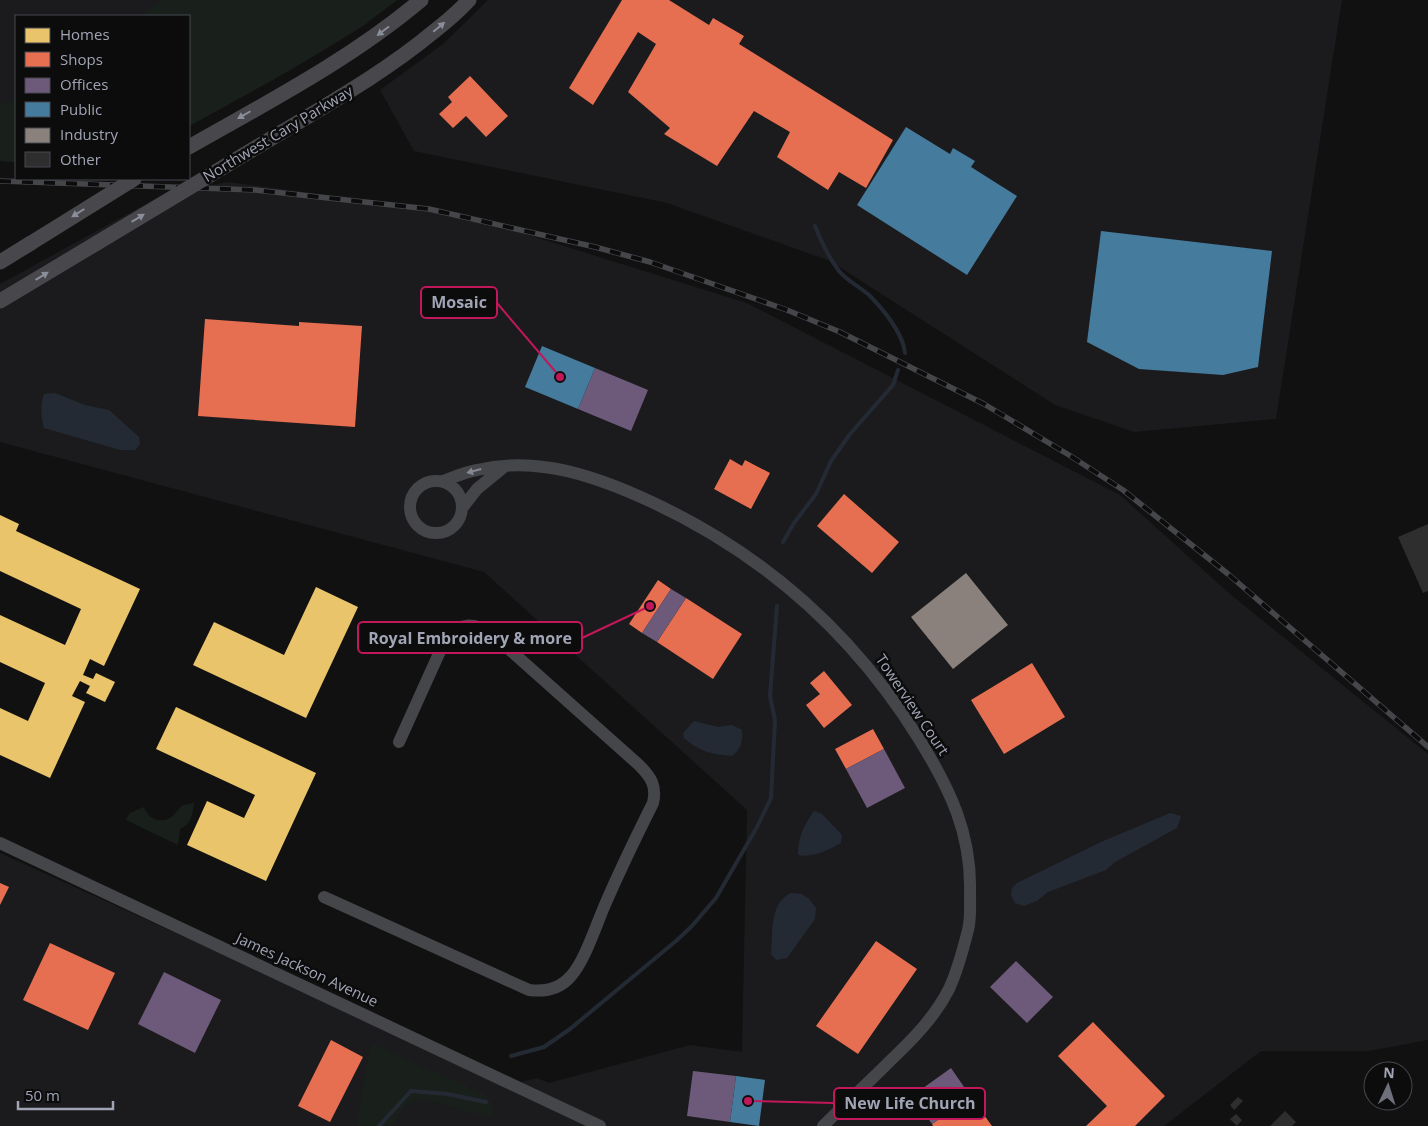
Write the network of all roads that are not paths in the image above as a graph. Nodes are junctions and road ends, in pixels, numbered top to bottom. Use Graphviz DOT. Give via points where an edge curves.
graph roads {
  1 [pos="421,0"];
  2 [pos="469,0"];
  3 [pos="190,147"];
  4 [pos="132,180"];
  5 [pos="0,262"];
  6 [pos="0,301"];
  7 [pos="506,466"];
  8 [pos="443,481"];
  9 [pos="463,507"];
  10 [pos="399,742"];
  11 [pos="0,843"];
  12 [pos="324,897"];
  13 [pos="600,1126"];
  14 [pos="823,1126"];
  1 -- 3 [label="main road, one-way" via="353,51"];
  6 -- 2 [label="main road, Northwest Cary Parkway, one-way, bridge" via="372,77 406,54"];
  4 -- 5 [label="main road, one-way, bridge"];
  7 -- 8 [label="street, Towerview Court, one-way" via="476,470"];
  7 -- 9 [label="street" via="477,489"];
  7 -- 14 [label="street, Towerview Court" via="545,467 571,472 629,492 701,527 766,570 800,596 860,658 911,726 950,796 963,828 970,881 969,928 949,989 912,1040"];
  8 -- 9 [label="street" via="457,491"];
  8 -- 9 [label="street" via="426,482 413,494 410,511 418,526 425,531 442,533 457,523"];
  10 -- 12 [label="street" via="446,638 460,626 482,627 639,765 654,784 655,793 572,976 543,992 529,990"];
  11 -- 13 [label="street, James Jackson Avenue"];
}
